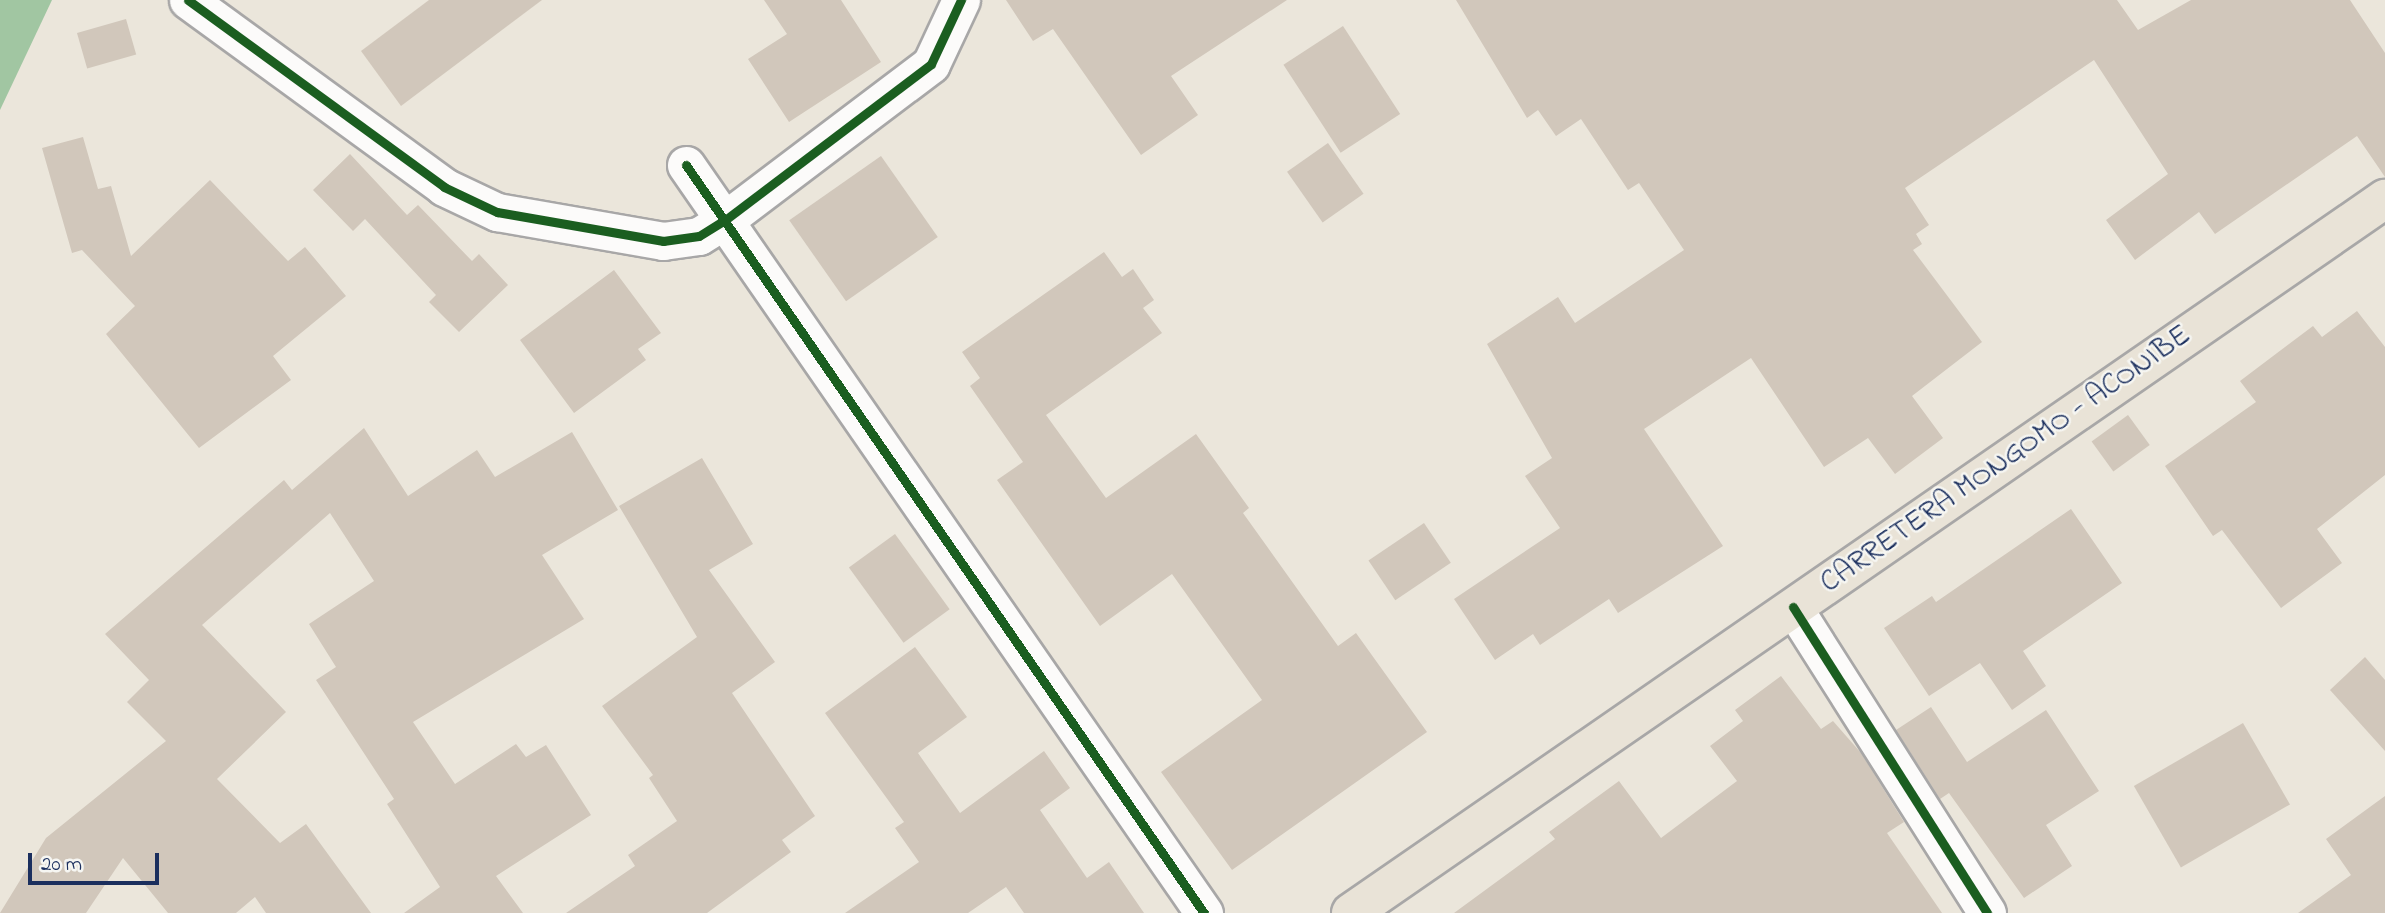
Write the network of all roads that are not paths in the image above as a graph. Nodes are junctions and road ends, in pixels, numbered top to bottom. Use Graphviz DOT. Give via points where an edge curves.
graph roads {
  1 [pos="188,0"];
  2 [pos="961,0"];
  3 [pos="686,165"];
  4 [pos="2385,199"];
  5 [pos="725,220"];
  6 [pos="1793,607"];
  7 [pos="1204,913"];
  8 [pos="1352,913"];
  9 [pos="1987,913"];
  1 -- 5 [label="street" via="444,187 497,212 663,241 699,236"];
  2 -- 5 [label="street" via="931,64"];
  3 -- 5 [label="street"];
  4 -- 6 [label="main road, CARRETERA MONGOMO - ACONIBE"];
  5 -- 7 [label="street"];
  6 -- 8 [label="main road, CARRETERA MONGOMO - ACONIBE"];
  6 -- 9 [label="street"];
}
